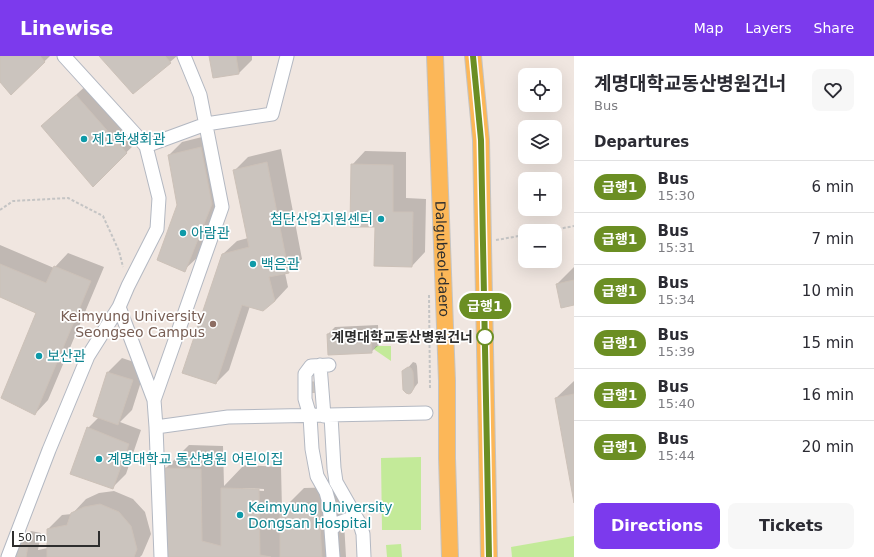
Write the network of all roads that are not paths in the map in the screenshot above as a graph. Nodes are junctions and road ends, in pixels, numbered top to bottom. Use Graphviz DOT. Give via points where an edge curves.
graph roads {
  1 [pos="64,56"];
  2 [pos="184,56"];
  3 [pos="287,56"];
  4 [pos="435,56"];
  5 [pos="473,56"];
  6 [pos="206,124"];
  7 [pos="146,146"];
  8 [pos="119,307"];
  9 [pos="154,400"];
  10 [pos="426,413"];
  11 [pos="310,416"];
  12 [pos="328,416"];
  13 [pos="156,427"];
  14 [pos="360,524"];
  15 [pos="332,529"];
  16 [pos="8,557"];
  17 [pos="161,557"];
  18 [pos="333,557"];
  19 [pos="364,557"];
  20 [pos="450,557"];
  21 [pos="489,557"];
  1 -- 7 [label="lane"];
  2 -- 6 [label="lane" via="200,95"];
  3 -- 6 [label="lane" via="272,114"];
  4 -- 20 [label="main road, Dalgubeol-daero" via="448,381"];
  5 -- 21 [label="main road" via="481,140"];
  6 -- 7 [label="lane"];
  6 -- 9 [label="lane" via="222,207"];
  7 -- 8 [label="lane" via="159,198 157,229"];
  8 -- 9 [label="lane"];
  8 -- 16 [label="lane" via="81,371"];
  9 -- 13 [label="lane"];
  10 -- 12 [label="lane"];
  11 -- 12 [label="lane"];
  11 -- 12 [label="lane" via="305,399 305,374 311,366 324,365"];
  11 -- 13 [label="lane" via="228,417"];
  11 -- 15 [label="lane" via="313,457 317,476 329,503"];
  12 -- 14 [label="lane" via="336,482"];
  13 -- 17 [label="lane"];
  14 -- 15 [label="lane" via="350,519 338,522"];
  14 -- 19 [label="lane"];
  15 -- 18 [label="lane"];
}
